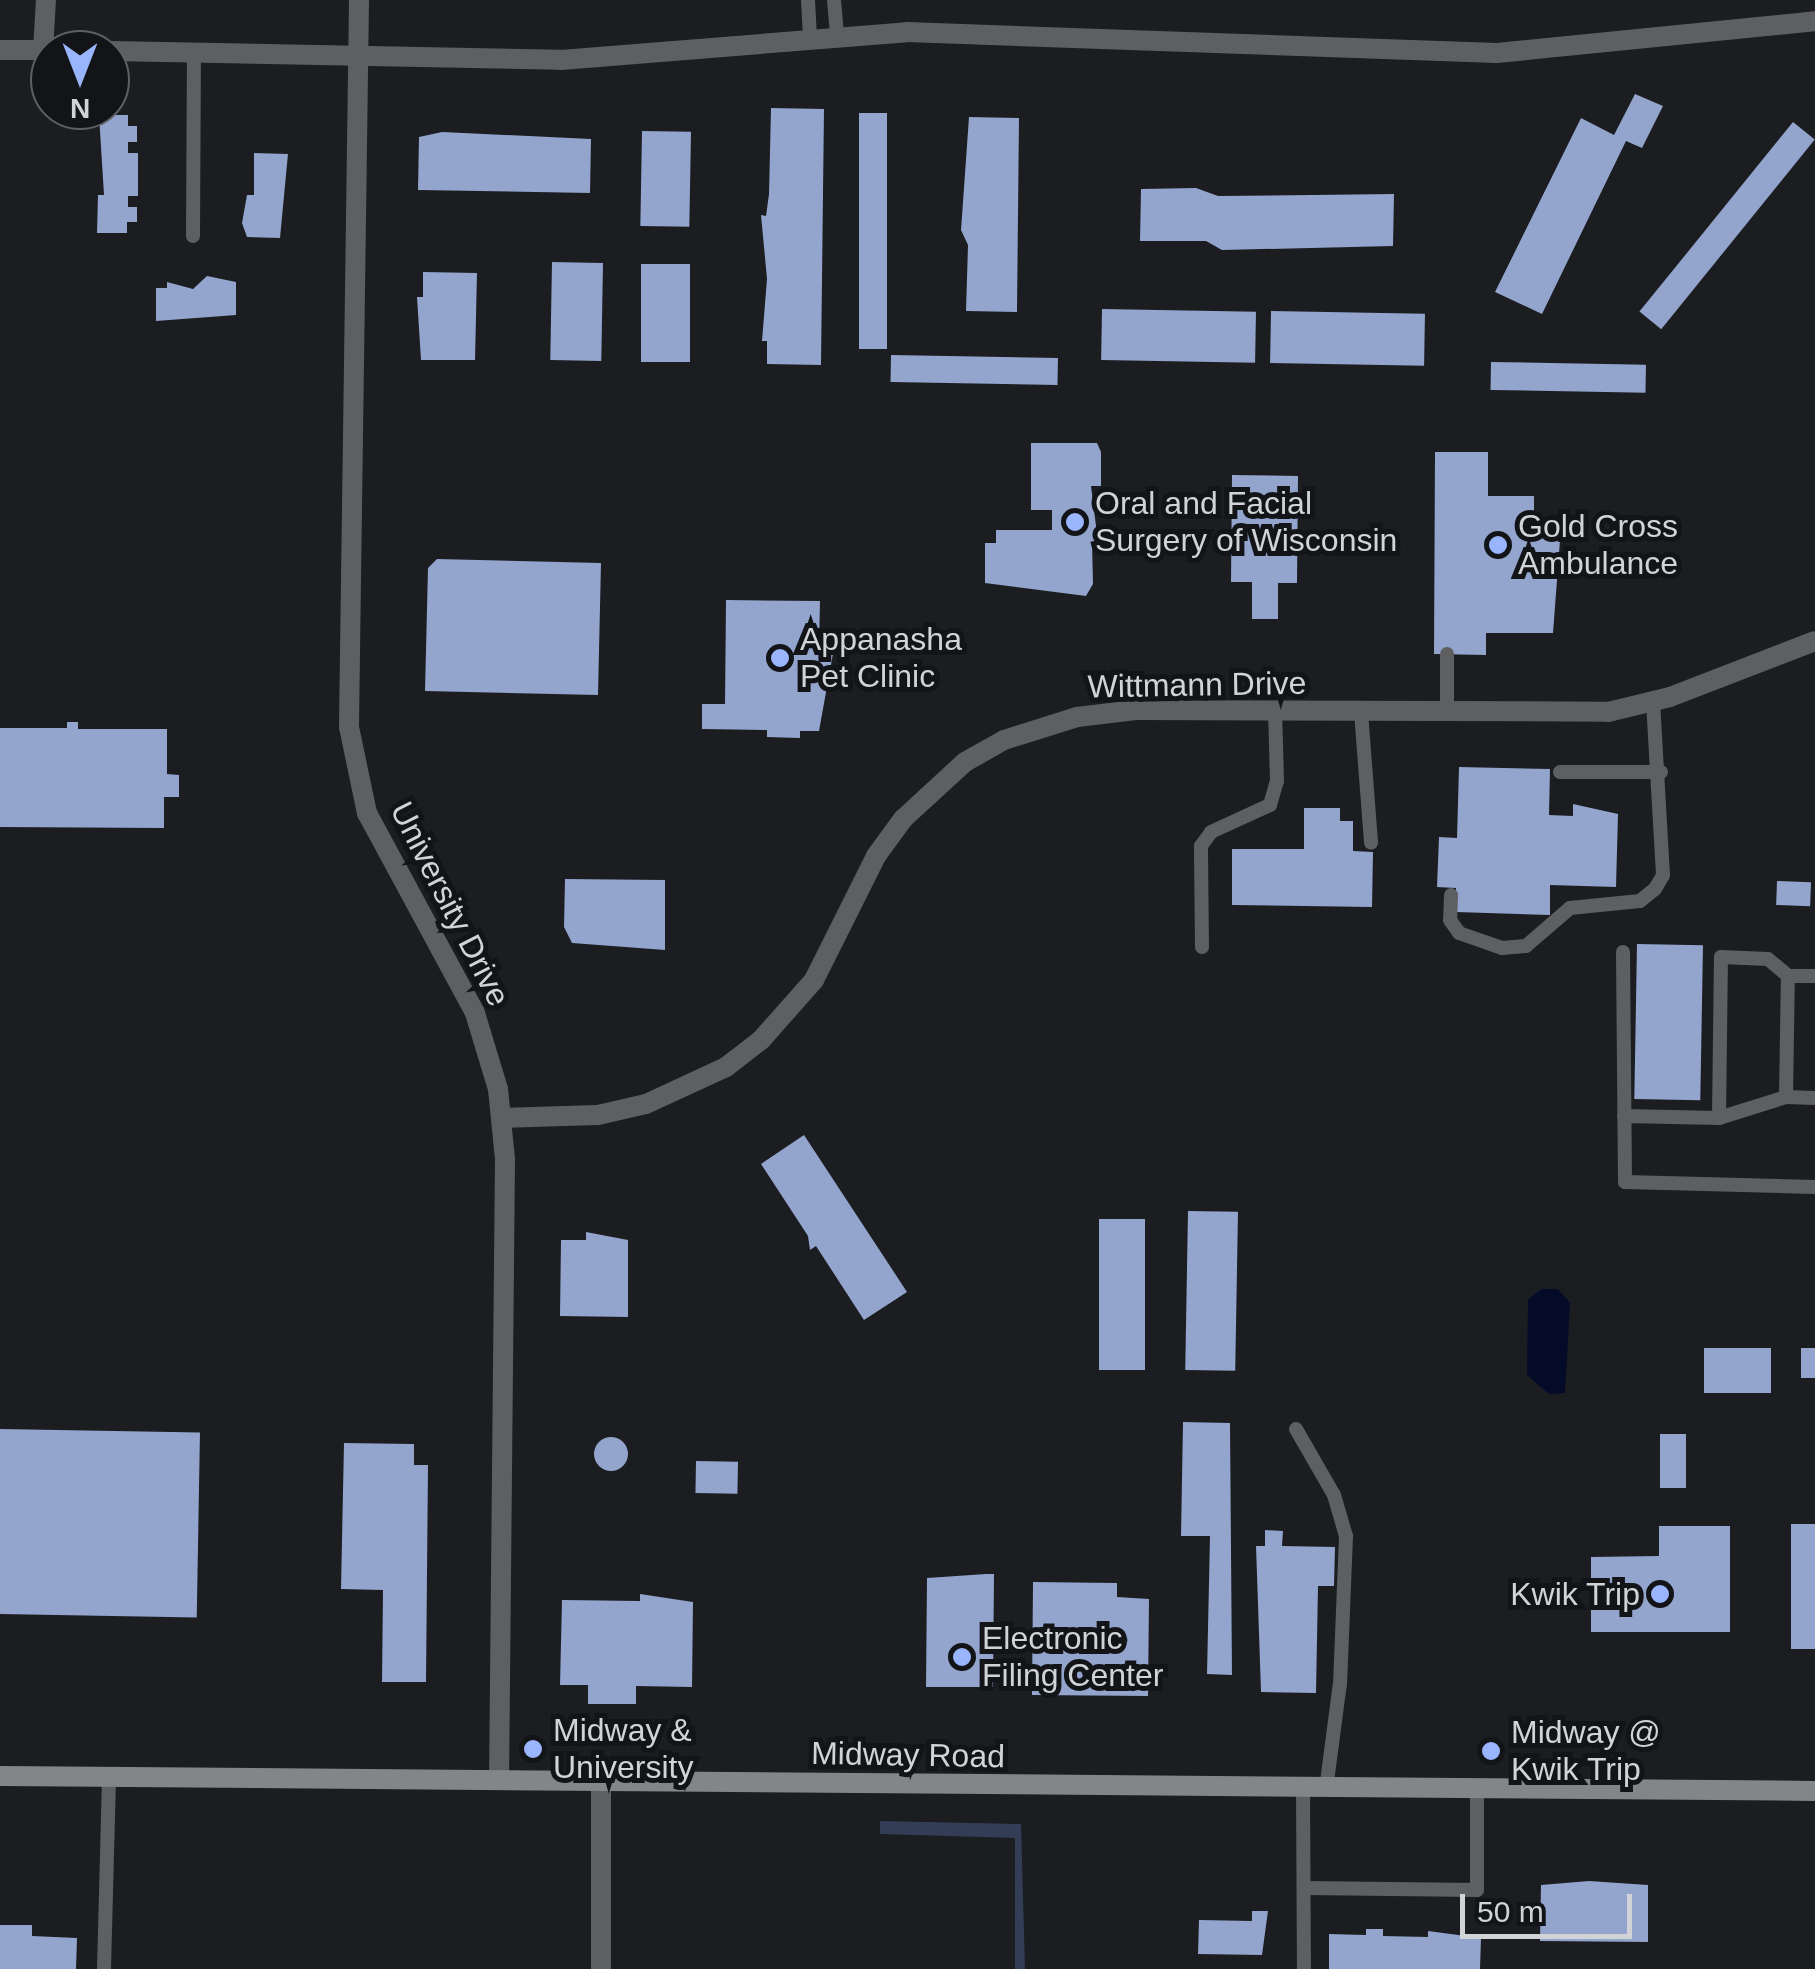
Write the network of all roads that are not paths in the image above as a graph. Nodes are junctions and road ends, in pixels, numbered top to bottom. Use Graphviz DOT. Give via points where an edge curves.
graph roads {
  1 [pos="46,0"];
  2 [pos="360,0"];
  3 [pos="808,0"];
  4 [pos="834,0"];
  5 [pos="1815,21"];
  6 [pos="47,30"];
  7 [pos="837,34"];
  8 [pos="810,35"];
  9 [pos="0,50"];
  10 [pos="30,50"];
  11 [pos="130,51"];
  12 [pos="194,52"];
  13 [pos="359,56"];
  14 [pos="193,236"];
  15 [pos="1815,640"];
  16 [pos="1447,654"];
  17 [pos="1654,702"];
  18 [pos="1275,711"];
  19 [pos="1361,712"];
  20 [pos="1447,714"];
  21 [pos="1560,772"];
  22 [pos="1662,772"];
  23 [pos="1371,843"];
  24 [pos="1450,895"];
  25 [pos="1202,946"];
  26 [pos="1622,952"];
  27 [pos="1788,976"];
  28 [pos="1815,976"];
  29 [pos="1786,1097"];
  30 [pos="1815,1098"];
  31 [pos="1624,1116"];
  32 [pos="502,1118"];
  33 [pos="1718,1118"];
  34 [pos="1815,1186"];
  35 [pos="1296,1428"];
  36 [pos="0,1776"];
  37 [pos="109,1777"];
  38 [pos="499,1780"];
  39 [pos="601,1781"];
  40 [pos="1304,1788"];
  41 [pos="1326,1788"];
  42 [pos="1476,1790"];
  43 [pos="1815,1791"];
  44 [pos="1304,1888"];
  45 [pos="104,1969"];
  46 [pos="601,1969"];
  47 [pos="1304,1969"];
  1 -- 6 [label="street"];
  2 -- 13 [label="street, University Drive"];
  3 -- 8 [label="lane"];
  4 -- 7 [label="lane"];
  5 -- 7 [label="street" via="1497,53"];
  7 -- 8 [label="street"];
  8 -- 13 [label="street" via="612,57"];
  9 -- 10 [label="street"];
  11 -- 12 [label="street"];
  12 -- 13 [label="street"];
  12 -- 14 [label="lane"];
  13 -- 32 [label="street, University Drive" via="349,726 367,813 475,1013"];
  15 -- 17 [label="street, Wittmann Drive"];
  16 -- 20 [label="lane"];
  17 -- 20 [label="street, Wittmann Drive" via="1587,714"];
  17 -- 22 [label="lane"];
  18 -- 19 [label="street, Wittmann Drive"];
  18 -- 25 [label="lane" via="1277,782 1270,805 1211,832 1201,846"];
  18 -- 32 [label="street, Wittmann Drive" via="1116,711 1004,740 966,762 903,819 876,856 814,980 761,1040 700,1082 646,1104 598,1116"];
  19 -- 20 [label="street, Wittmann Drive"];
  19 -- 23 [label="lane"];
  21 -- 22 [label="lane"];
  22 -- 24 [label="lane" via="1663,875 1640,901 1585,902 1526,946 1502,948 1458,933 1450,920"];
  26 -- 31 [label="lane"];
  27 -- 28 [label="lane"];
  27 -- 29 [label="lane"];
  27 -- 33 [label="lane" via="1768,959 1721,956"];
  29 -- 30 [label="lane"];
  29 -- 33 [label="lane"];
  31 -- 33 [label="lane"];
  31 -- 34 [label="lane" via="1625,1182"];
  32 -- 38 [label="street, University Drive"];
  35 -- 41 [label="lane" via="1334,1494 1346,1536 1340,1684"];
  36 -- 37 [label="main road, Midway Road"];
  37 -- 38 [label="main road, Midway Road"];
  37 -- 45 [label="lane"];
  38 -- 39 [label="main road, Midway Road"];
  39 -- 40 [label="main road, Midway Road"];
  39 -- 46 [label="street"];
  40 -- 41 [label="main road, Midway Road"];
  40 -- 44 [label="lane"];
  41 -- 42 [label="main road, Midway Road"];
  42 -- 43 [label="main road, Midway Road"];
  42 -- 44 [label="lane" via="1477,1890"];
  44 -- 47 [label="lane"];
}
